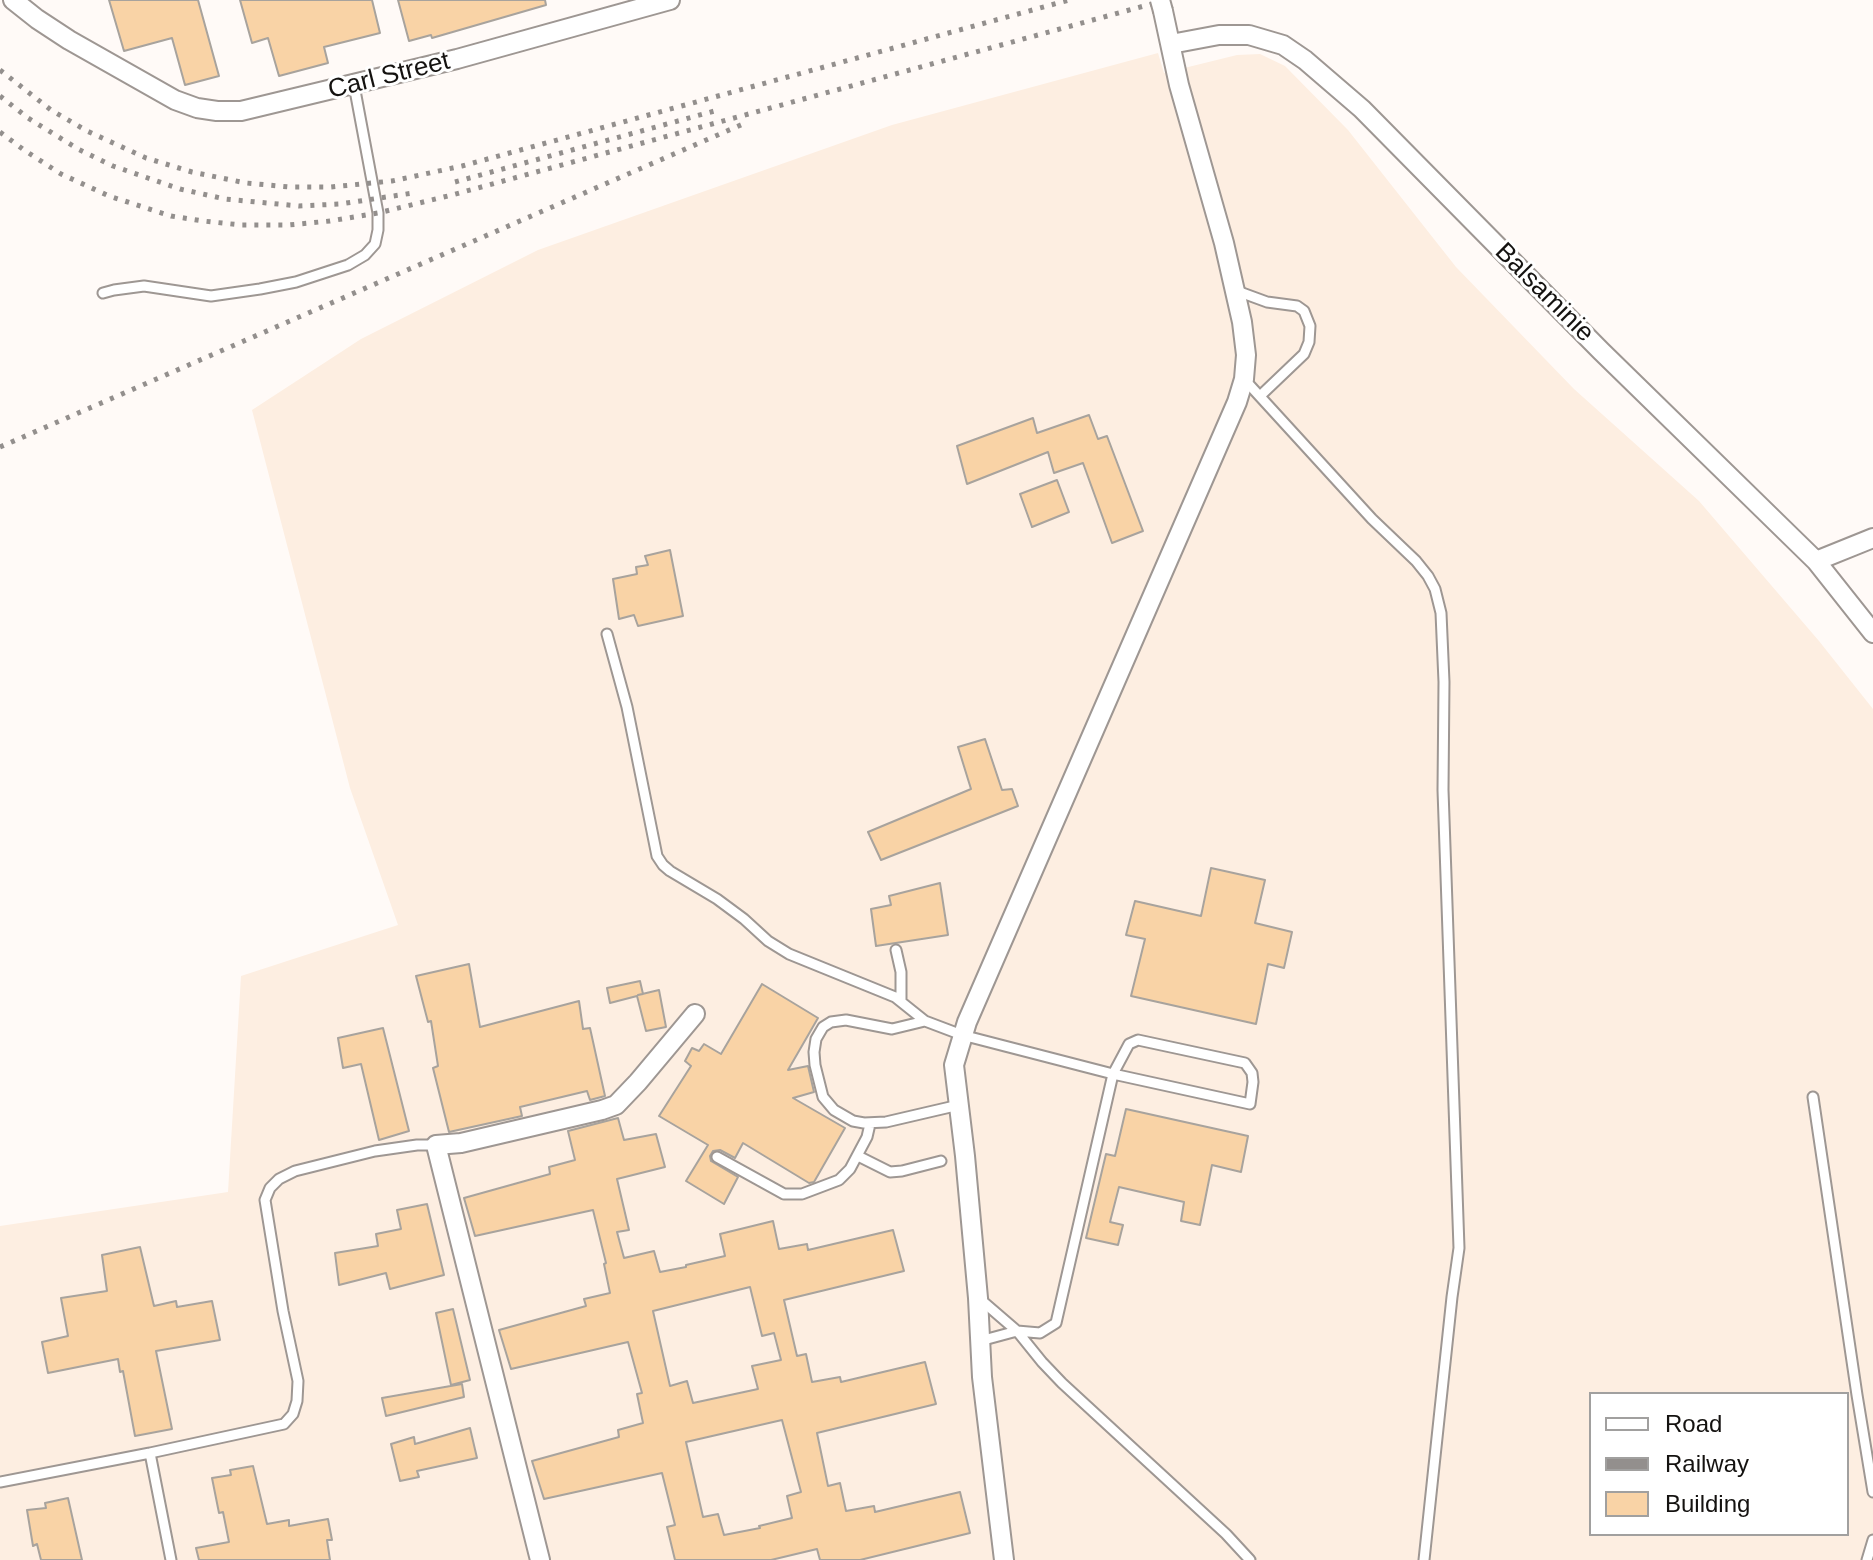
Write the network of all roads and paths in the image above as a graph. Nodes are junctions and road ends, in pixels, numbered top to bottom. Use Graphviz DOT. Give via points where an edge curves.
graph roads {
  1 [pos="13,0"];
  2 [pos="670,0"];
  3 [pos="650,3"];
  4 [pos="1162,5"];
  5 [pos="1171,44"];
  6 [pos="354,85"];
  7 [pos="1234,290"];
  8 [pos="103,293"];
  9 [pos="1244,379"];
  10 [pos="1260,396"];
  11 [pos="1873,538"];
  12 [pos="1816,561"];
  13 [pos="1873,633"];
  14 [pos="607,634"];
  15 [pos="896,950"];
  16 [pos="901,1000"];
  17 [pos="695,1014"];
  18 [pos="925,1021"];
  19 [pos="962,1035"];
  20 [pos="1113,1074"];
  21 [pos="1813,1097"];
  22 [pos="959,1105"];
  23 [pos="870,1124"];
  24 [pos="436,1145"];
  25 [pos="858,1156"];
  26 [pos="717,1157"];
  27 [pos="941,1161"];
  28 [pos="978,1298"];
  29 [pos="1017,1331"];
  30 [pos="980,1341"];
  31 [pos="150,1453"];
  32 [pos="0,1482"];
  33 [pos="1873,1492"];
  34 [pos="1873,1540"];
  35 [pos="171,1560"];
  36 [pos="540,1560"];
  37 [pos="1004,1560"];
  38 [pos="1250,1560"];
  39 [pos="1424,1560"];
  40 [pos="1867,1560"];
  1 -- 6 [label="street, Carl Street" via="69,40 197,108 241,111"];
  2 -- 3 [label="street, Carl Street"];
  3 -- 6 [label="street, Carl Street"];
  4 -- 5 [label="street"];
  5 -- 7 [label="street"];
  5 -- 12 [label="street, Balsaminie" via="1249,35 1283,45 1305,60 1362,109"];
  6 -- 8 [label="lane" via="378,213 375,244 365,255 296,282 260,289 211,296 144,286"];
  7 -- 9 [label="street" via="1245,339"];
  7 -- 10 [label="lane" via="1297,306 1310,326 1304,354"];
  9 -- 10 [label="lane"];
  9 -- 19 [label="street"];
  10 -- 39 [label="lane" via="1416,561 1435,589 1441,613 1459,1248"];
  11 -- 12 [label="street"];
  12 -- 13 [label="street, Balsaminie"];
  14 -- 16 [label="lane" via="663,865 789,954"];
  15 -- 16 [label="lane"];
  16 -- 18 [label="lane"];
  17 -- 24 [label="street" via="616,1105"];
  18 -- 19 [label="lane"];
  18 -- 23 [label="lane" via="892,1029 836,1021 823,1027 816,1039 815,1065 823,1097 842,1115"];
  19 -- 20 [label="lane"];
  19 -- 22 [label="street" via="954,1065"];
  20 -- 20 [label="lane" via="1220,1097 1250,1104 1252,1073 1245,1063 1138,1040 1129,1044"];
  20 -- 29 [label="lane" via="1056,1323 1040,1333"];
  21 -- 33 [label="lane"];
  22 -- 23 [label="lane"];
  22 -- 28 [label="street"];
  23 -- 25 [label="lane"];
  24 -- 31 [label="lane" via="375,1151 295,1171 270,1188 265,1200 298,1381 293,1414 278,1426"];
  24 -- 36 [label="street"];
  25 -- 26 [label="lane" via="839,1180 791,1195"];
  25 -- 27 [label="lane" via="890,1172"];
  28 -- 29 [label="lane"];
  28 -- 30 [label="street"];
  29 -- 30 [label="lane"];
  29 -- 38 [label="lane" via="1062,1383"];
  30 -- 37 [label="street"];
  31 -- 32 [label="lane"];
  31 -- 35 [label="lane"];
  34 -- 40 [label="lane"];
}
